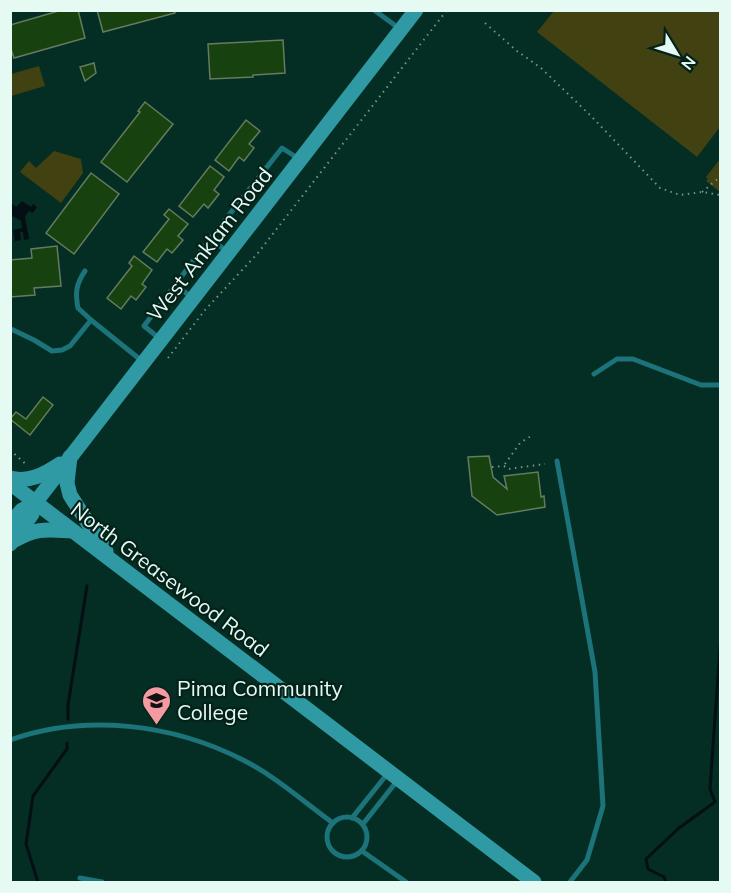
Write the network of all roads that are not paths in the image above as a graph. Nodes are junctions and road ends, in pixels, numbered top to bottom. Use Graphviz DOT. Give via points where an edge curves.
graph roads {
  1 [pos="374,10"];
  2 [pos="416,10"];
  3 [pos="402,30"];
  4 [pos="301,160"];
  5 [pos="210,239"];
  6 [pos="229,253"];
  7 [pos="86,271"];
  8 [pos="175,285"];
  9 [pos="193,298"];
  10 [pos="91,320"];
  11 [pos="11,328"];
  12 [pos="161,340"];
  13 [pos="144,363"];
  14 [pos="594,374"];
  15 [pos="720,385"];
  16 [pos="70,457"];
  17 [pos="557,461"];
  18 [pos="10,478"];
  19 [pos="10,483"];
  20 [pos="35,503"];
  21 [pos="10,524"];
  22 [pos="73,531"];
  23 [pos="11,543"];
  24 [pos="113,562"];
  25 [pos="10,740"];
  26 [pos="394,776"];
  27 [pos="352,818"];
  28 [pos="333,823"];
  29 [pos="363,824"];
  30 [pos="362,850"];
  31 [pos="80,878"];
  32 [pos="102,882"];
  33 [pos="406,882"];
  34 [pos="534,882"];
  35 [pos="570,882"];
  1 -- 3 [label="lane"];
  2 -- 3 [label="main road, West Anklam Road"];
  3 -- 4 [label="main road, West Anklam Road"];
  4 -- 5 [label="lane" via="282,148"];
  4 -- 6 [label="main road, West Anklam Road"];
  5 -- 6 [label="lane"];
  5 -- 8 [label="lane"];
  6 -- 9 [label="main road, West Anklam Road"];
  7 -- 10 [label="lane" via="79,280 77,300 78,308"];
  8 -- 9 [label="lane"];
  8 -- 12 [label="lane" via="144,326"];
  9 -- 12 [label="main road, West Anklam Road"];
  10 -- 11 [label="lane" via="70,346 52,351"];
  10 -- 13 [label="lane"];
  12 -- 13 [label="main road, West Anklam Road"];
  13 -- 16 [label="main road, West Anklam Road"];
  14 -- 15 [label="lane" via="617,359 633,359 701,385"];
  16 -- 18 [label="main road" via="31,479"];
  16 -- 20 [label="main road, West Anklam Road"];
  16 -- 24 [label="main road" via="70,495"];
  17 -- 35 [label="lane" via="595,672 603,806 587,860"];
  19 -- 20 [label="main road, North Greasewood Road"];
  20 -- 21 [label="main road, West Anklam Road" via="22,510"];
  20 -- 22 [label="main road, North Greasewood Road"];
  20 -- 23 [label="main road, West Anklam Road" via="32,514"];
  22 -- 23 [label="main road" via="35,530"];
  22 -- 24 [label="main road, North Greasewood Road"];
  24 -- 26 [label="main road, North Greasewood Road"];
  25 -- 28 [label="lane" via="99,724 189,737 252,765"];
  26 -- 27 [label="lane"];
  26 -- 29 [label="lane"];
  26 -- 34 [label="main road, North Greasewood Road"];
  27 -- 28 [label="lane"];
  27 -- 29 [label="lane"];
  28 -- 30 [label="lane" via="328,841 334,852 345,857"];
  29 -- 30 [label="lane" via="367,840"];
  30 -- 33 [label="lane"];
  31 -- 32 [label="lane"];
}
